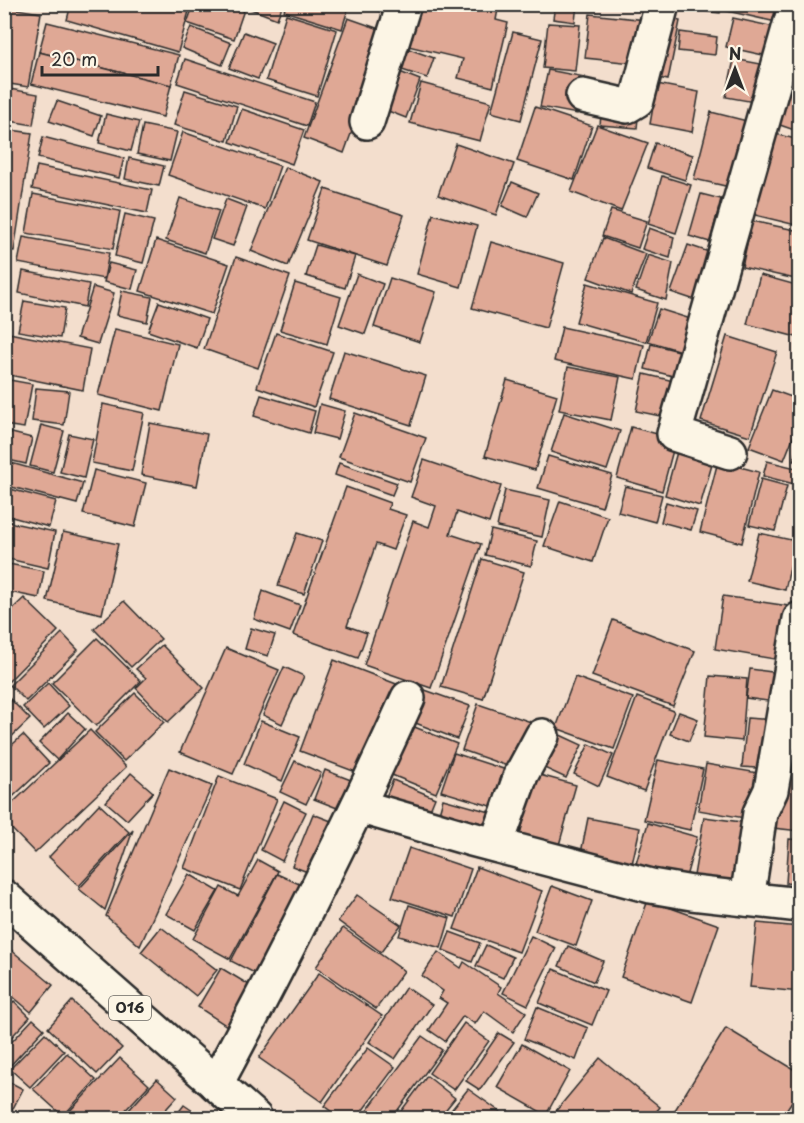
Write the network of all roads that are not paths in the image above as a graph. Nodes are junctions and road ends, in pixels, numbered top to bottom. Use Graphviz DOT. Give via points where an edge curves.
graph roads {
  1 [pos="404,4"];
  2 [pos="662,4"];
  3 [pos="796,4"];
  4 [pos="583,96"];
  5 [pos="367,122"];
  6 [pos="730,452"];
  7 [pos="800,619"];
  8 [pos="408,698"];
  9 [pos="542,736"];
  10 [pos="358,806"];
  11 [pos="496,845"];
  12 [pos="4,897"];
  13 [pos="747,899"];
  14 [pos="800,905"];
  15 [pos="216,1084"];
  16 [pos="255,1119"];
  1 -- 5 [label="street"];
  2 -- 4 [label="street" via="637,100 627,106"];
  3 -- 6 [label="street" via="674,434"];
  7 -- 13 [label="street" via="771,790 760,813"];
  8 -- 10 [label="street"];
  9 -- 11 [label="street" via="521,775"];
  10 -- 11 [label="street"];
  10 -- 15 [label="street"];
  11 -- 13 [label="street" via="651,886"];
  12 -- 15 [label="street, 016"];
  13 -- 14 [label="street"];
  15 -- 16 [label="street, 016"];
}
